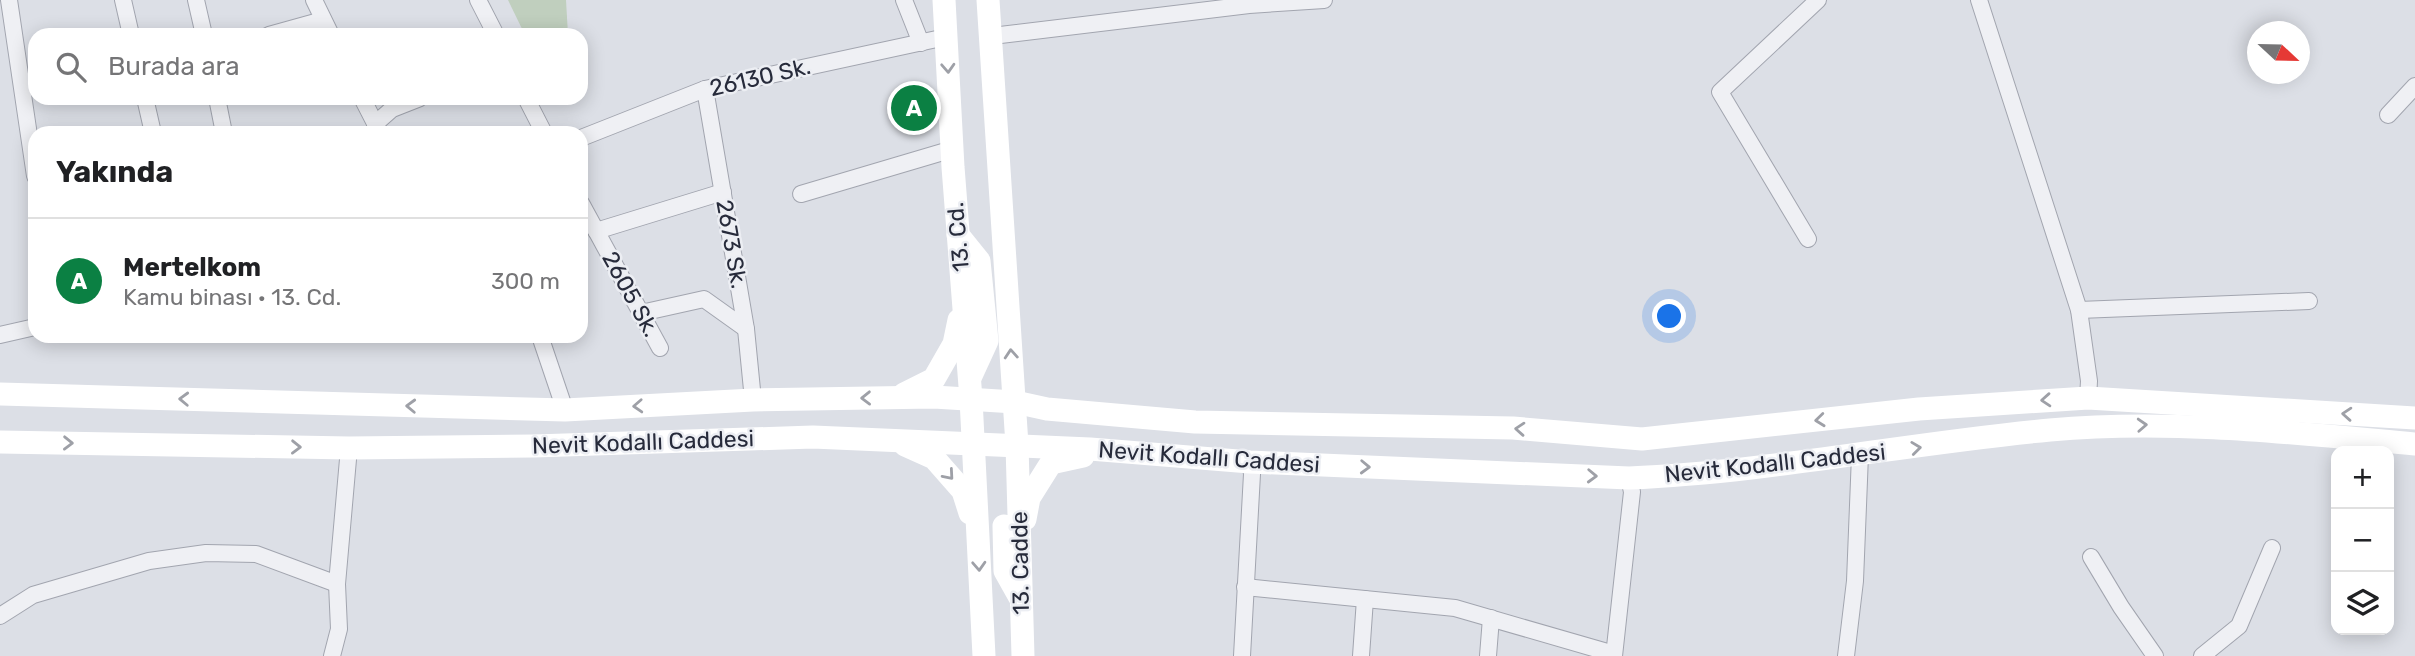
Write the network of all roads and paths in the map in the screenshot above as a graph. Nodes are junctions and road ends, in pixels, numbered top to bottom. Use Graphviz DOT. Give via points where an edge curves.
graph roads {
  1 [pos="9,0"];
  2 [pos="123,0"];
  3 [pos="196,0"];
  4 [pos="314,0"];
  5 [pos="478,0"];
  6 [pos="904,0"];
  7 [pos="944,0"];
  8 [pos="988,0"];
  9 [pos="1324,0"];
  10 [pos="1818,0"];
  11 [pos="1979,0"];
  12 [pos="1249,3"];
  13 [pos="323,20"];
  14 [pos="129,28"];
  15 [pos="202,28"];
  16 [pos="294,28"];
  17 [pos="327,28"];
  18 [pos="492,28"];
  19 [pos="946,37"];
  20 [pos="992,37"];
  21 [pos="920,43"];
  22 [pos="2415,86"];
  23 [pos="705,89"];
  24 [pos="147,105"];
  25 [pos="218,105"];
  26 [pos="365,105"];
  27 [pos="403,105"];
  28 [pos="530,105"];
  29 [pos="2388,114"];
  30 [pos="151,126"];
  31 [pos="222,126"];
  32 [pos="376,126"];
  33 [pos="379,126"];
  34 [pos="540,126"];
  35 [pos="28,129"];
  36 [pos="588,135"];
  37 [pos="953,149"];
  38 [pos="723,192"];
  39 [pos="801,194"];
  40 [pos="588,216"];
  41 [pos="596,231"];
  42 [pos="958,235"];
  43 [pos="1808,239"];
  44 [pos="963,296"];
  45 [pos="2309,301"];
  46 [pos="2079,310"];
  47 [pos="641,313"];
  48 [pos="28,329"];
  49 [pos="747,329"];
  50 [pos="0,335"];
  51 [pos="542,343"];
  52 [pos="660,348"];
  53 [pos="970,389"];
  54 [pos="0,394"];
  55 [pos="896,398"];
  56 [pos="2088,398"];
  57 [pos="753,400"];
  58 [pos="1014,402"];
  59 [pos="565,410"];
  60 [pos="2415,418"];
  61 [pos="818,437"];
  62 [pos="892,440"];
  63 [pos="0,442"];
  64 [pos="941,442"];
  65 [pos="972,443"];
  66 [pos="2415,444"];
  67 [pos="1017,445"];
  68 [pos="349,448"];
  69 [pos="1108,450"];
  70 [pos="1860,455"];
  71 [pos="1250,462"];
  72 [pos="1018,471"];
  73 [pos="974,473"];
  74 [pos="1629,478"];
  75 [pos="978,537"];
  76 [pos="1020,542"];
  77 [pos="2272,548"];
  78 [pos="2091,556"];
  79 [pos="337,584"];
  80 [pos="1245,587"];
  81 [pos="1021,599"];
  82 [pos="1365,599"];
  83 [pos="0,616"];
  84 [pos="1491,618"];
  85 [pos="1614,655"];
  86 [pos="332,656"];
  87 [pos="984,656"];
  88 [pos="1023,656"];
  89 [pos="1242,656"];
  90 [pos="1361,656"];
  91 [pos="1488,656"];
  92 [pos="1846,656"];
  93 [pos="2155,656"];
  94 [pos="2202,656"];
  1 -- 35 [label="street"];
  2 -- 14 [label="street"];
  3 -- 15 [label="street"];
  4 -- 13 [label="street"];
  5 -- 18 [label="street"];
  6 -- 21 [label="street"];
  7 -- 19 [label="main road, 13. Cd."];
  8 -- 20 [label="main road, 13. Cd."];
  9 -- 12 [label="street"];
  10 -- 43 [label="street" via="1720,92"];
  11 -- 46 [label="street"];
  12 -- 20 [label="street"];
  13 -- 16 [label="street"];
  13 -- 17 [label="street"];
  19 -- 21 [label="street, 26130 Sk."];
  19 -- 37 [label="main road, 13. Cd., one-way"];
  58 -- 20 [label="main road, 13. Cd., one-way"];
  21 -- 23 [label="street, 26130 Sk."];
  22 -- 29 [label="street"];
  23 -- 36 [label="street, 26130 Sk."];
  23 -- 38 [label="street, 2673 Sk."];
  24 -- 30 [label="street"];
  25 -- 31 [label="street"];
  26 -- 32 [label="street"];
  27 -- 33 [label="street" via="393,109"];
  28 -- 34 [label="street"];
  37 -- 39 [label="street"];
  37 -- 42 [label="main road, 13. Cd."];
  38 -- 41 [label="street"];
  38 -- 49 [label="street, 2673 Sk."];
  40 -- 41 [label="street, 2605 Sk."];
  41 -- 47 [label="street, 2605 Sk."];
  42 -- 44 [label="main road, 13. Cd."];
  42 -- 53 [label="main road" via="979,261 987,341"];
  44 -- 53 [label="main road, 13. Cd."];
  44 -- 55 [label="main road" via="954,344 934,379"];
  45 -- 46 [label="street"];
  46 -- 56 [label="street"];
  47 -- 49 [label="street" via="704,299"];
  47 -- 52 [label="street, 2605 Sk."];
  48 -- 50 [label="street"];
  49 -- 57 [label="street, 2673 Sk."];
  51 -- 59 [label="street"];
  53 -- 55 [label="main road, Nevit Kodallı Caddesi" via="934,397"];
  53 -- 58 [label="main road, Nevit Kodallı Caddesi"];
  53 -- 65 [label="main road, 13. Cd."];
  59 -- 54 [label="main road, Nevit Kodallı Caddesi, one-way"];
  55 -- 57 [label="main road, Nevit Kodallı Caddesi, one-way"];
  56 -- 58 [label="main road, Nevit Kodallı Caddesi, one-way" via="1919,409 1642,439 1513,428 1195,422"];
  60 -- 56 [label="main road, Nevit Kodallı Caddesi, one-way"];
  57 -- 59 [label="main road, Nevit Kodallı Caddesi, one-way"];
  58 -- 67 [label="main road, 13. Cd."];
  61 -- 62 [label="main road, Nevit Kodallı Caddesi"];
  61 -- 64 [label="main road" via="849,424 911,425"];
  61 -- 68 [label="main road, Nevit Kodallı Caddesi"];
  62 -- 64 [label="main road, Nevit Kodallı Caddesi"];
  62 -- 75 [label="main road, one-way" via="934,458 963,491"];
  63 -- 68 [label="main road, Nevit Kodallı Caddesi, one-way"];
  64 -- 65 [label="main road, Nevit Kodallı Caddesi"];
  65 -- 67 [label="main road, Nevit Kodallı Caddesi"];
  65 -- 73 [label="main road, 13. Cd."];
  70 -- 66 [label="main road, Nevit Kodallı Caddesi, one-way" via="2051,430 2160,425"];
  67 -- 69 [label="main road, Nevit Kodallı Caddesi"];
  67 -- 72 [label="main road, 13. Cd."];
  68 -- 79 [label="street"];
  69 -- 71 [label="main road, Nevit Kodallı Caddesi"];
  69 -- 76 [label="main road" via="1051,463 1029,498"];
  70 -- 74 [label="main road, Nevit Kodallı Caddesi"];
  70 -- 92 [label="street" via="1856,581"];
  71 -- 74 [label="main road, Nevit Kodallı Caddesi, one-way"];
  71 -- 80 [label="street"];
  72 -- 76 [label="main road, 13. Cadde"];
  72 -- 81 [label="main road" via="1003,495 1005,571"];
  73 -- 75 [label="main road, 13. Cadde"];
  74 -- 85 [label="street" via="1632,492"];
  75 -- 87 [label="main road, 13. Cadde, one-way"];
  76 -- 81 [label="main road, 13. Cadde"];
  77 -- 94 [label="street" via="2239,626"];
  78 -- 93 [label="street"];
  79 -- 83 [label="street" via="256,554 206,553 149,561 33,595"];
  79 -- 86 [label="street" via="339,629"];
  80 -- 82 [label="street"];
  80 -- 89 [label="street"];
  81 -- 88 [label="main road, 13. Cadde"];
  82 -- 84 [label="street" via="1455,608"];
  82 -- 90 [label="street"];
  84 -- 85 [label="street"];
  84 -- 91 [label="street"];
}
